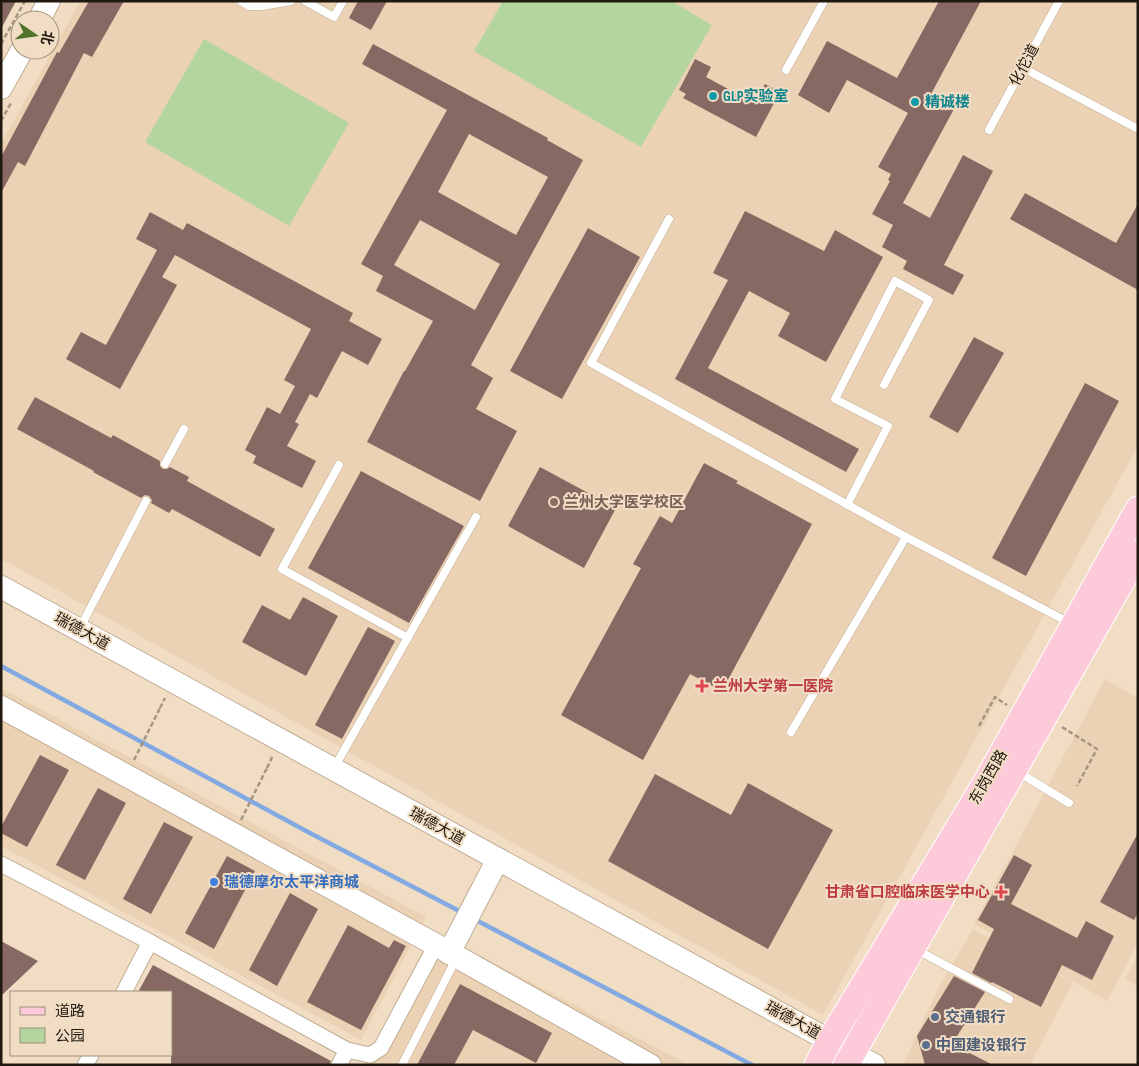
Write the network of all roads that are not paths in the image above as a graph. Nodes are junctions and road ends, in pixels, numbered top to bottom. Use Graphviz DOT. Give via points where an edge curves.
graph roads {
  1 [pos="241,1"];
  2 [pos="291,1"];
  3 [pos="305,1"];
  4 [pos="343,1"];
  5 [pos="824,1"];
  6 [pos="1059,1"];
  7 [pos="16,60"];
  8 [pos="1023,68"];
  9 [pos="786,70"];
  10 [pos="1,88"];
  11 [pos="1138,129"];
  12 [pos="989,130"];
  13 [pos="669,219"];
  14 [pos="884,385"];
  15 [pos="184,429"];
  16 [pos="166,464"];
  17 [pos="339,465"];
  18 [pos="146,501"];
  19 [pos="847,505"];
  20 [pos="1138,509"];
  21 [pos="476,517"];
  22 [pos="906,538"];
  23 [pos="1138,553"];
  24 [pos="1,587"];
  25 [pos="1074,626"];
  26 [pos="79,630"];
  27 [pos="408,638"];
  28 [pos="1,707"];
  29 [pos="791,732"];
  30 [pos="334,770"];
  31 [pos="1014,770"];
  32 [pos="1069,803"];
  33 [pos="498,859"];
  34 [pos="1,864"];
  35 [pos="150,942"];
  36 [pos="450,947"];
  37 [pos="913,948"];
  38 [pos="125,991"];
  39 [pos="1009,999"];
  40 [pos="830,1040"];
  41 [pos="347,1050"];
  42 [pos="858,1061"];
  43 [pos="339,1065"];
  44 [pos="402,1065"];
  45 [pos="650,1065"];
  46 [pos="817,1065"];
  1 -- 2 [label="lane" via="249,6 262,6"];
  3 -- 4 [label="lane" via="334,17"];
  5 -- 9 [label="lane"];
  6 -- 8 [label="lane, 化佗道"];
  7 -- 10 [label="street"];
  8 -- 11 [label="lane"];
  8 -- 12 [label="lane, 化佗道"];
  13 -- 19 [label="lane" via="591,363"];
  14 -- 19 [label="lane" via="929,300 896,281 835,399 888,426"];
  15 -- 16 [label="lane"];
  17 -- 27 [label="lane" via="282,569"];
  18 -- 26 [label="lane"];
  19 -- 22 [label="lane"];
  20 -- 25 [label="main road, 东岗西路"];
  21 -- 27 [label="lane"];
  22 -- 25 [label="lane"];
  22 -- 29 [label="lane"];
  23 -- 31 [label="main road, 东岗西路"];
  24 -- 26 [label="street, 瑞德大道"];
  25 -- 40 [label="main road, 东岗西路" via="987,780"];
  26 -- 30 [label="street, 瑞德大道"];
  27 -- 30 [label="lane"];
  28 -- 36 [label="street"];
  30 -- 33 [label="street, 瑞德大道"];
  31 -- 32 [label="lane"];
  31 -- 37 [label="main road, 东岗西路"];
  33 -- 36 [label="street"];
  33 -- 40 [label="street, 瑞德大道"];
  34 -- 35 [label="street"];
  35 -- 38 [label="street"];
  35 -- 41 [label="street"];
  36 -- 41 [label="street" via="381,1048 370,1055"];
  36 -- 44 [label="lane"];
  36 -- 45 [label="street"];
  37 -- 39 [label="lane"];
  37 -- 42 [label="main road, 东岗西路"];
  40 -- 42 [label="street, 瑞德大道"];
  40 -- 46 [label="main road, 东岗西路"];
  41 -- 43 [label="street"];
}
